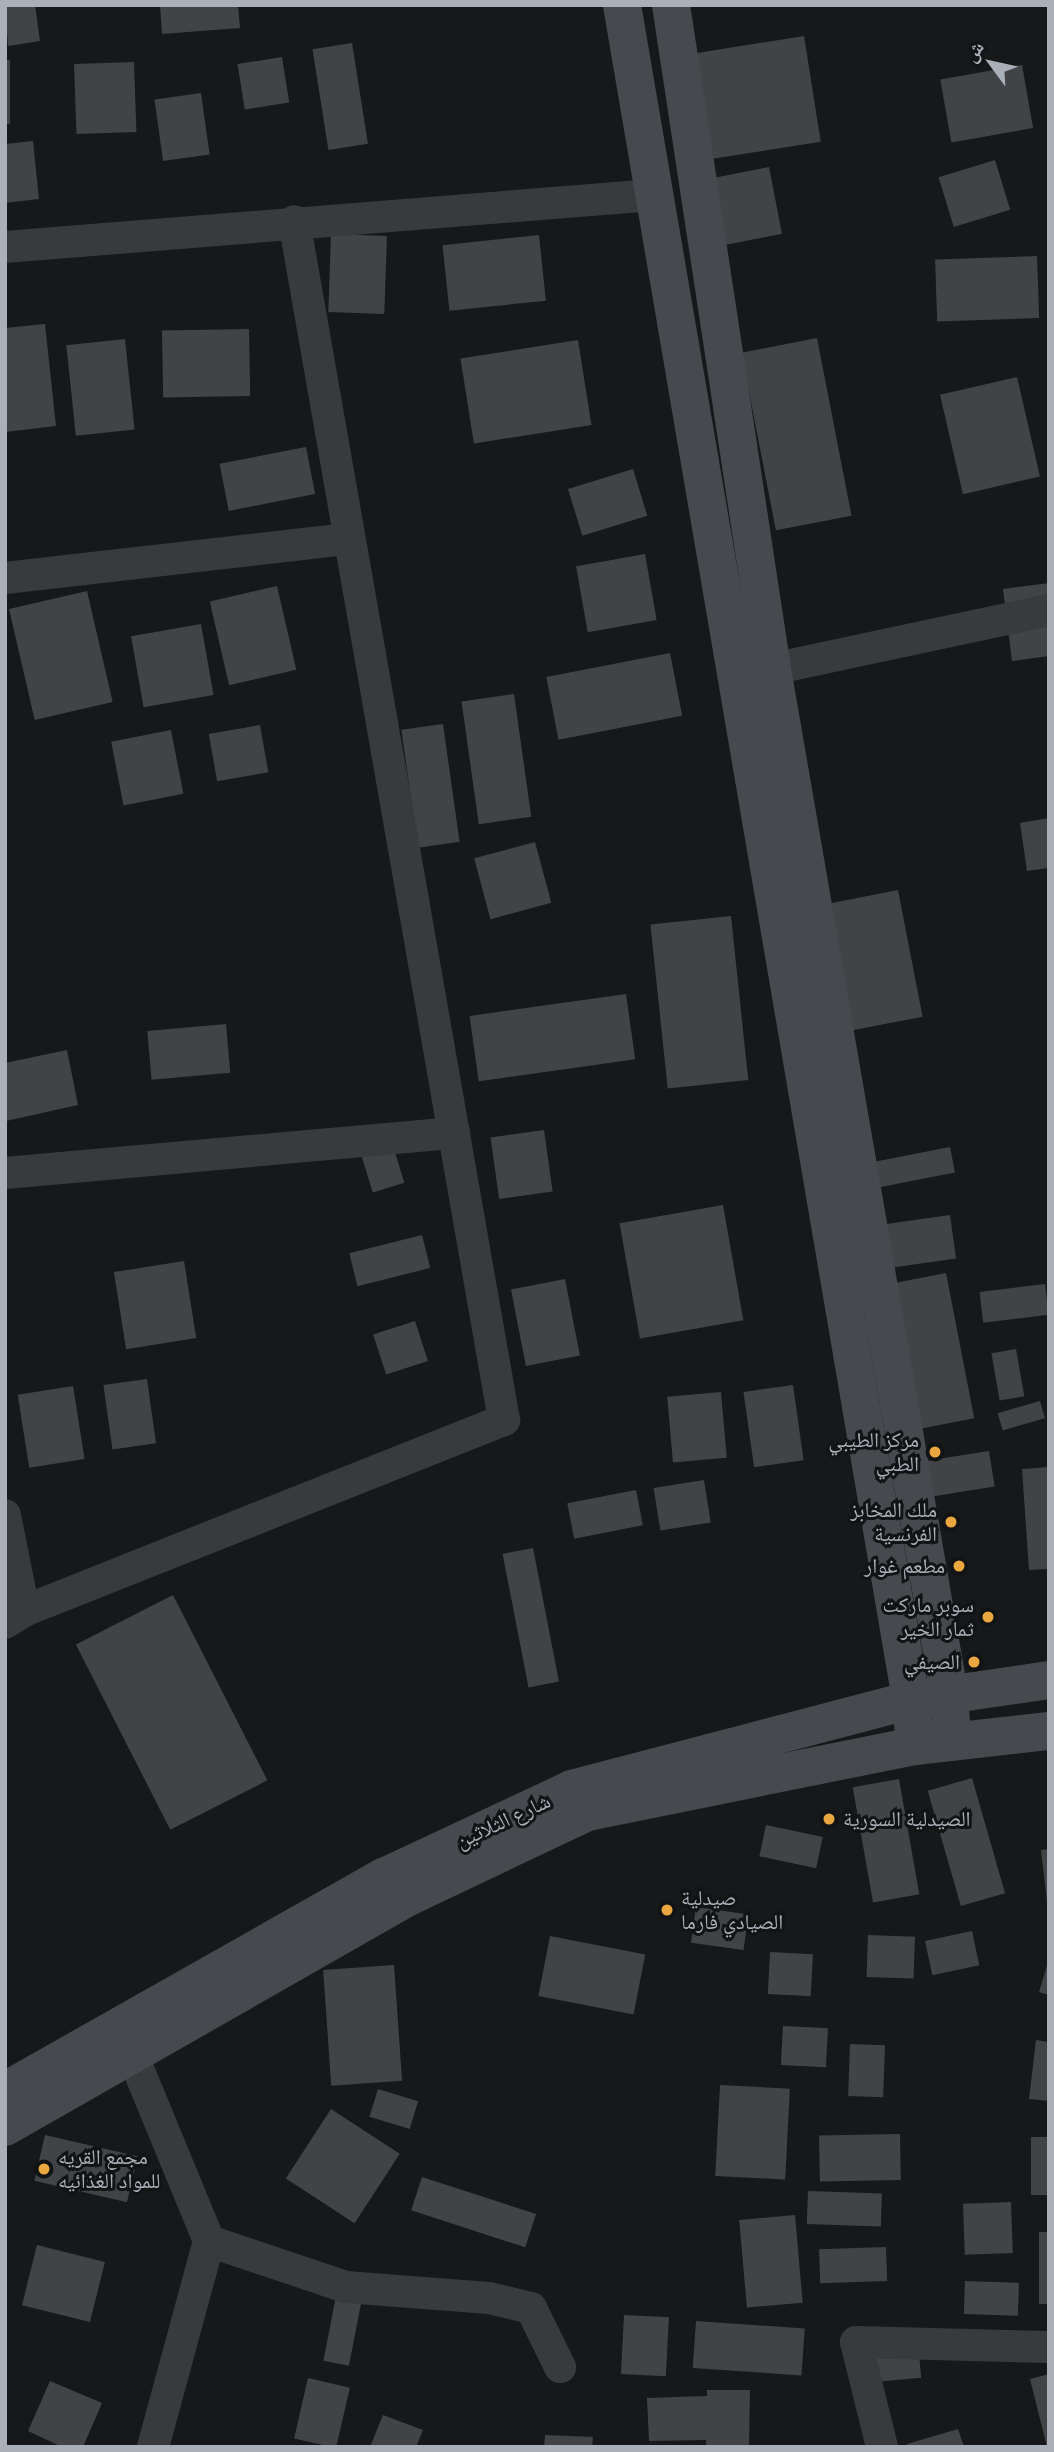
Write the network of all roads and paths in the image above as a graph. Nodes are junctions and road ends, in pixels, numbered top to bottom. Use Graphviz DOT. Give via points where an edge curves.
graph roads {
  1 [pos="622,5"];
  2 [pos="671,5"];
  3 [pos="653,195"];
  4 [pos="294,221"];
  5 [pos="5,247"];
  6 [pos="348,539"];
  7 [pos="5,578"];
  8 [pos="1049,610"];
  9 [pos="772,669"];
  10 [pos="733,677"];
  11 [pos="454,1133"];
  12 [pos="5,1173"];
  13 [pos="5,1515"];
  14 [pos="14,1617"];
  15 [pos="1049,1680"];
  16 [pos="949,1693"];
  17 [pos="911,1700"];
  18 [pos="1049,1731"];
  19 [pos="952,1740"];
  20 [pos="915,1746"];
  21 [pos="132,2054"];
  22 [pos="5,2091"];
  23 [pos="5,2127"];
  24 [pos="209,2241"];
  25 [pos="1049,2347"];
  26 [pos="560,2367"];
  27 [pos="153,2447"];
  28 [pos="881,2447"];
  1 -- 3 [label="street"];
  2 -- 9 [label="street"];
  3 -- 4 [label="street"];
  3 -- 10 [label="street"];
  4 -- 5 [label="street"];
  4 -- 6 [label="street"];
  6 -- 7 [label="street"];
  6 -- 11 [label="street"];
  8 -- 9 [label="street"];
  9 -- 10 [label="street"];
  9 -- 16 [label="street"];
  10 -- 17 [label="street"];
  11 -- 12 [label="street"];
  11 -- 14 [label="street" via="505,1420"];
  13 -- 14 [label="street"];
  15 -- 16 [label="street, شارع الثلاثين"];
  16 -- 17 [label="street, شارع الثلاثين"];
  16 -- 19 [label="street"];
  17 -- 20 [label="street"];
  17 -- 22 [label="street, شارع الثلاثين" via="572,1789 384,1877"];
  18 -- 19 [label="street, شارع الثلاثين"];
  19 -- 20 [label="street, شارع الثلاثين"];
  20 -- 21 [label="street, شارع الثلاثين" via="587,1812 406,1898"];
  21 -- 23 [label="street, شارع الثلاثين"];
  21 -- 24 [label="street"];
  24 -- 26 [label="street" via="346,2287 489,2298 531,2308"];
  24 -- 27 [label="street"];
  25 -- 28 [label="street" via="856,2342"];
}
